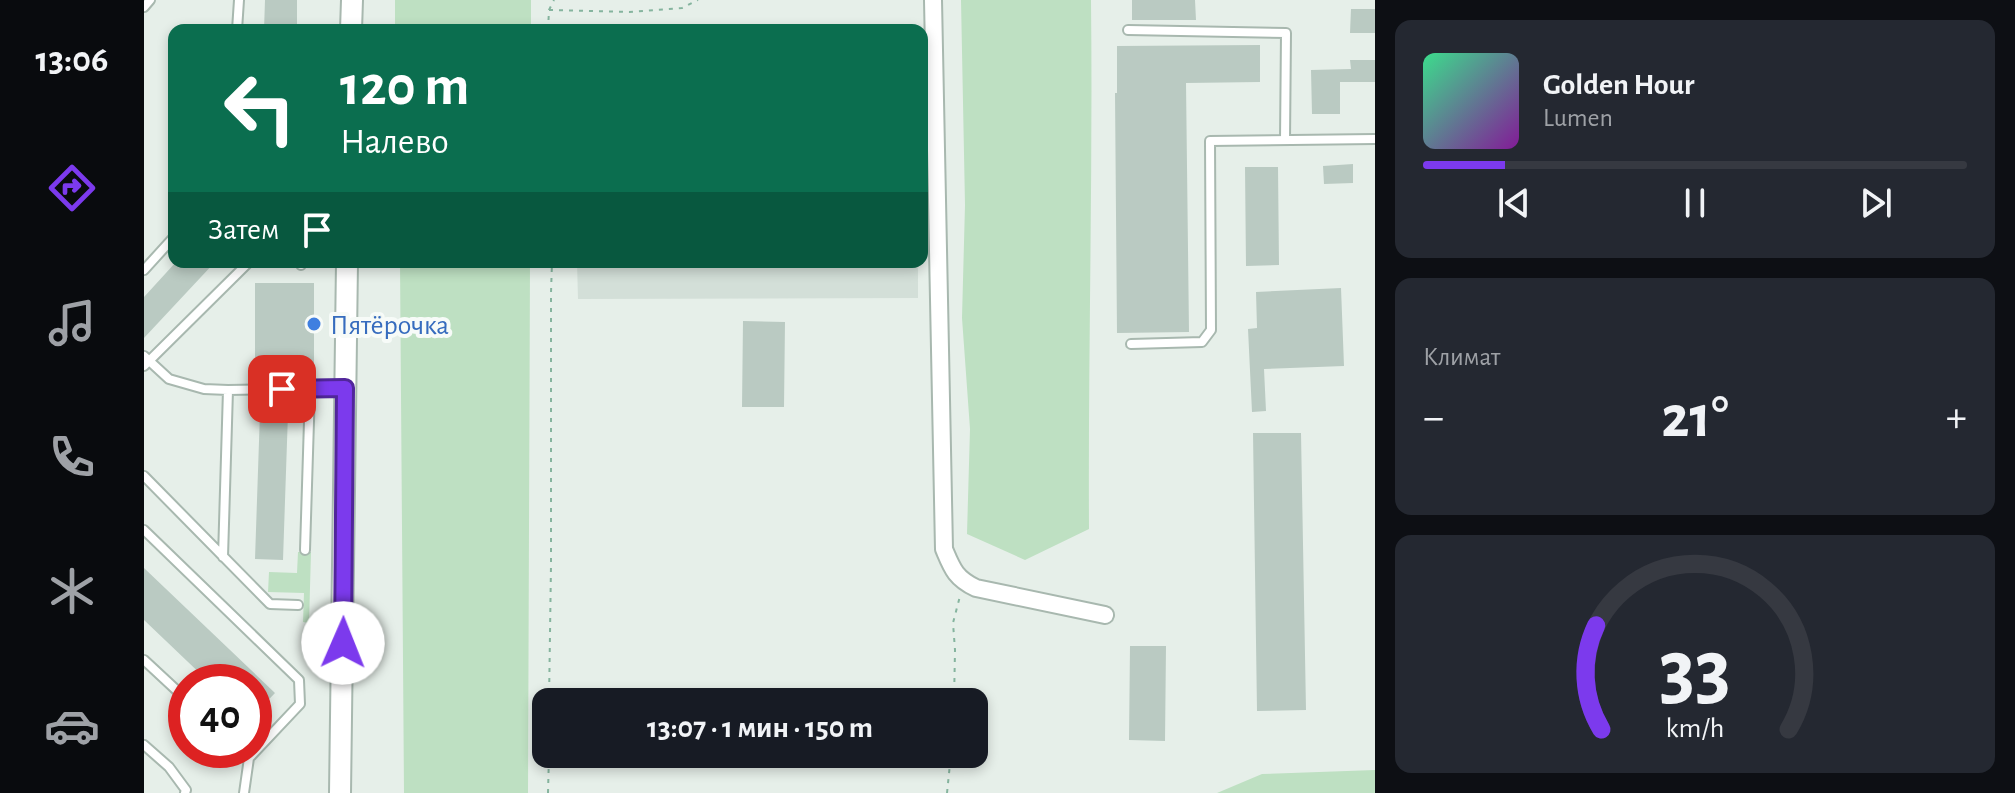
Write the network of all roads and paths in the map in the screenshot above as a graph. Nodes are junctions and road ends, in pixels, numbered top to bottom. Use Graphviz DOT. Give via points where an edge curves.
graph roads {
  1 [pos="150,0"];
  2 [pos="239,0"];
  3 [pos="352,0"];
  4 [pos="554,0"];
  5 [pos="698,0"];
  6 [pos="933,0"];
  7 [pos="144,7"];
  8 [pos="549,10"];
  9 [pos="237,24"];
  10 [pos="351,24"];
  11 [pos="548,24"];
  12 [pos="1128,30"];
  13 [pos="1375,139"];
  14 [pos="1285,140"];
  15 [pos="168,244"];
  16 [pos="243,268"];
  17 [pos="347,268"];
  18 [pos="552,268"];
  19 [pos="144,270"];
  20 [pos="1131,344"];
  21 [pos="146,361"];
  22 [pos="345,388"];
  23 [pos="310,389"];
  24 [pos="228,390"];
  25 [pos="144,476"];
  26 [pos="144,530"];
  27 [pos="305,550"];
  28 [pos="223,557"];
  29 [pos="964,583"];
  30 [pos="298,605"];
  31 [pos="1105,615"];
  32 [pos="144,660"];
  33 [pos="168,682"];
  34 [pos="549,688"];
  35 [pos="954,688"];
  36 [pos="272,734"];
  37 [pos="144,745"];
  38 [pos="248,768"];
  39 [pos="549,768"];
  40 [pos="950,768"];
  41 [pos="185,793"];
  42 [pos="244,793"];
  43 [pos="340,793"];
  44 [pos="548,793"];
  45 [pos="947,793"];
  1 -- 7 [label="lane"];
  2 -- 9 [label="lane"];
  3 -- 10 [label="street"];
  4 -- 8 [label="path"];
  5 -- 8 [label="path" via="682,8 629,12"];
  6 -- 29 [label="street" via="944,549"];
  8 -- 11 [label="path"];
  12 -- 14 [label="lane" via="1286,33"];
  13 -- 14 [label="lane"];
  14 -- 20 [label="lane" via="1210,141 1211,330 1202,342"];
  15 -- 19 [label="lane"];
  16 -- 21 [label="lane"];
  17 -- 22 [label="street"];
  18 -- 34 [label="path"];
  21 -- 24 [label="lane" via="169,379"];
  22 -- 23 [label="lane"];
  22 -- 43 [label="street"];
  23 -- 24 [label="lane"];
  23 -- 27 [label="lane"];
  24 -- 28 [label="lane"];
  25 -- 28 [label="lane"];
  26 -- 36 [label="lane" via="299,680 300,704"];
  28 -- 30 [label="lane" via="270,604"];
  29 -- 31 [label="street"];
  29 -- 35 [label="path" via="953,623"];
  32 -- 33 [label="lane"];
  37 -- 41 [label="lane" via="169,767"];
  38 -- 42 [label="lane"];
  39 -- 44 [label="path"];
  40 -- 45 [label="path"];
}
